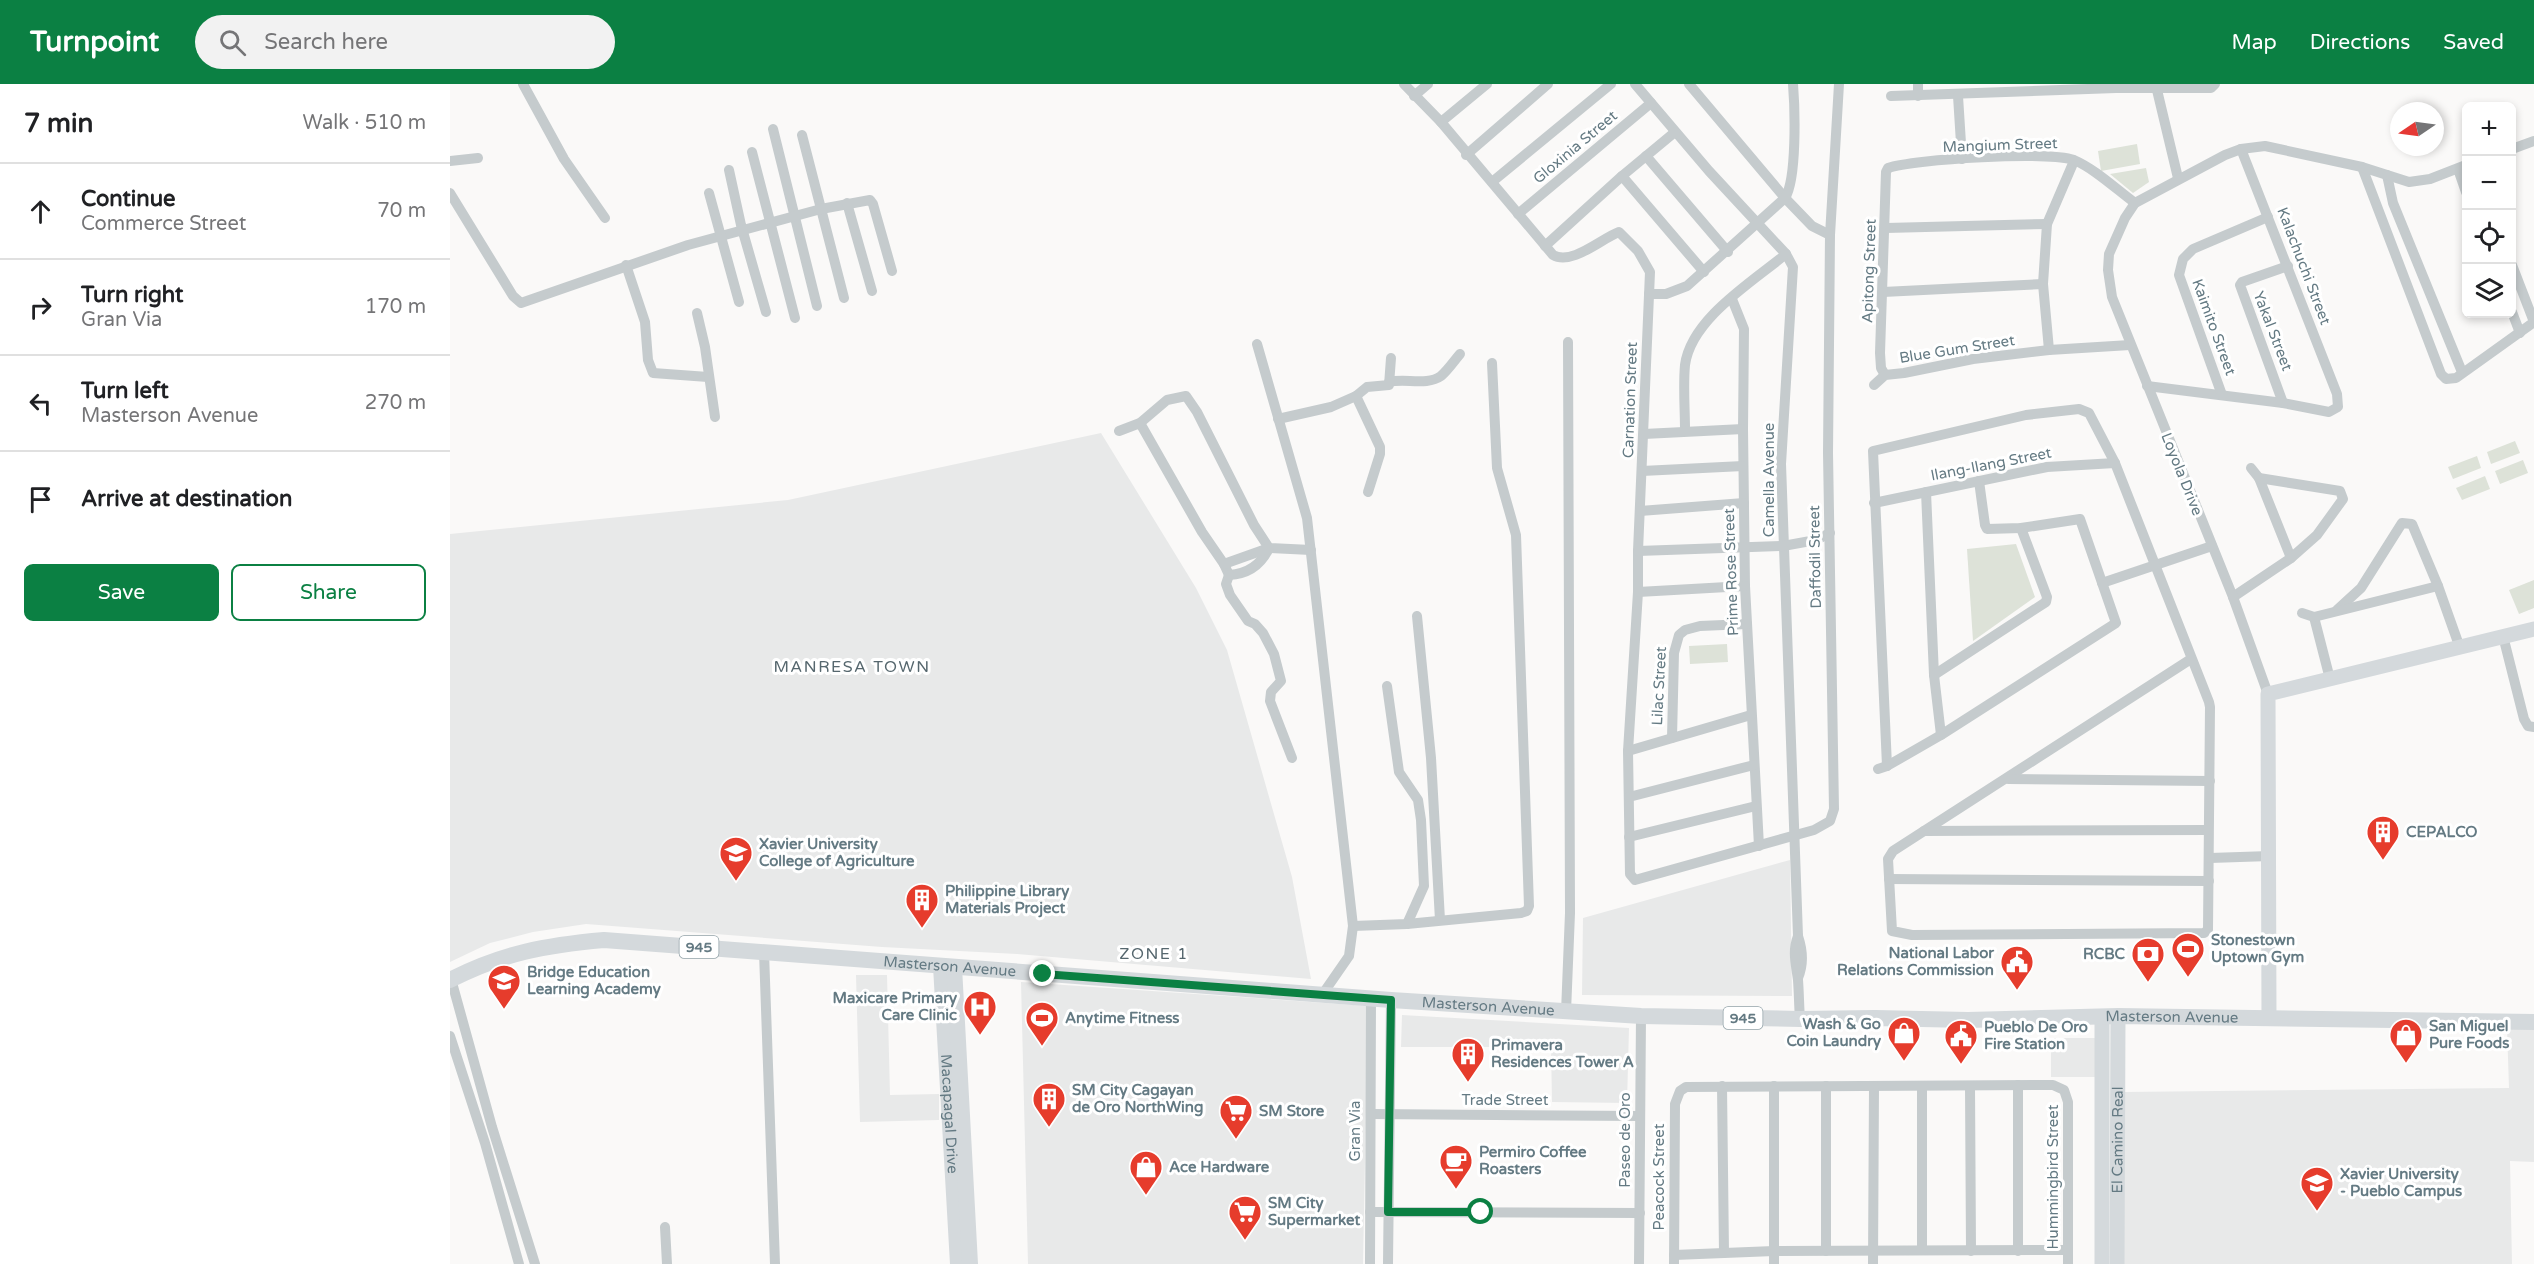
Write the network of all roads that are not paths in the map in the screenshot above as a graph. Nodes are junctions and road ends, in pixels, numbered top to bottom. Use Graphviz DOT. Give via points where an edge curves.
graph roads {
  1 [pos="523,84"];
  2 [pos="1404,84"];
  3 [pos="1428,84"];
  4 [pos="1487,84"];
  5 [pos="1548,84"];
  6 [pos="1611,84"];
  7 [pos="1635,84"];
  8 [pos="1689,84"];
  9 [pos="1793,84"];
  10 [pos="1839,84"];
  11 [pos="1903,84"];
  12 [pos="1918,84"];
  13 [pos="2215,84"];
  14 [pos="2100,86"];
  15 [pos="2116,86"];
  16 [pos="2198,86"];
  17 [pos="2016,88"];
  18 [pos="1999,89"];
  19 [pos="2157,90"];
  20 [pos="1414,96"];
  21 [pos="1891,96"];
  22 [pos="1904,96"];
  23 [pos="1918,96"];
  24 [pos="1958,96"];
  25 [pos="1651,103"];
  26 [pos="1441,122"];
  27 [pos="773,129"];
  28 [pos="1675,132"];
  29 [pos="802,135"];
  30 [pos="2534,141"];
  31 [pos="2516,147"];
  32 [pos="2241,149"];
  33 [pos="752,152"];
  34 [pos="1466,155"];
  35 [pos="1646,156"];
  36 [pos="478,158"];
  37 [pos="1962,159"];
  38 [pos="2074,160"];
  39 [pos="450,161"];
  40 [pos="2362,167"];
  41 [pos="2462,167"];
  42 [pos="1888,168"];
  43 [pos="729,170"];
  44 [pos="2387,175"];
  45 [pos="1622,176"];
  46 [pos="2178,178"];
  47 [pos="1492,182"];
  48 [pos="709,192"];
  49 [pos="450,193"];
  50 [pos="1785,198"];
  51 [pos="847,203"];
  52 [pos="2135,203"];
  53 [pos="821,209"];
  54 [pos="1518,214"];
  55 [pos="796,216"];
  56 [pos="2268,217"];
  57 [pos="605,218"];
  58 [pos="770,223"];
  59 [pos="1758,224"];
  60 [pos="2047,224"];
  61 [pos="1886,228"];
  62 [pos="743,231"];
  63 [pos="1830,235"];
  64 [pos="720,237"];
  65 [pos="1545,246"];
  66 [pos="1728,252"];
  67 [pos="1785,254"];
  68 [pos="626,265"];
  69 [pos="2288,266"];
  70 [pos="892,271"];
  71 [pos="1704,272"];
  72 [pos="2516,277"];
  73 [pos="2043,284"];
  74 [pos="872,291"];
  75 [pos="1883,292"];
  76 [pos="1649,294"];
  77 [pos="844,297"];
  78 [pos="1732,299"];
  79 [pos="739,302"];
  80 [pos="817,306"];
  81 [pos="766,312"];
  82 [pos="696,313"];
  83 [pos="795,318"];
  84 [pos="2514,318"];
  85 [pos="2534,322"];
  86 [pos="2520,333"];
  87 [pos="1568,342"];
  88 [pos="1257,344"];
  89 [pos="2130,345"];
  90 [pos="2049,350"];
  91 [pos="1460,354"];
  92 [pos="1391,358"];
  93 [pos="1492,363"];
  94 [pos="2462,372"];
  95 [pos="1885,375"];
  96 [pos="708,377"];
  97 [pos="1389,382"];
  98 [pos="1874,385"];
  99 [pos="2147,386"];
  100 [pos="2222,395"];
  101 [pos="1356,396"];
  102 [pos="2283,403"];
  103 [pos="715,417"];
  104 [pos="1278,419"];
  105 [pos="1140,423"];
  106 [pos="1743,429"];
  107 [pos="1685,430"];
  108 [pos="1119,431"];
  109 [pos="1644,434"];
  110 [pos="2115,463"];
  111 [pos="1743,466"];
  112 [pos="2251,468"];
  113 [pos="1642,471"];
  114 [pos="2259,478"];
  115 [pos="1978,481"];
  116 [pos="1368,492"];
  117 [pos="1926,492"];
  118 [pos="1744,503"];
  119 [pos="1874,503"];
  120 [pos="1640,511"];
  121 [pos="2021,528"];
  122 [pos="1830,533"];
  123 [pos="1783,546"];
  124 [pos="2212,546"];
  125 [pos="1744,547"];
  126 [pos="1269,548"];
  127 [pos="1311,550"];
  128 [pos="1638,551"];
  129 [pos="2291,558"];
  130 [pos="1224,564"];
  131 [pos="2156,567"];
  132 [pos="1229,575"];
  133 [pos="2102,583"];
  134 [pos="1745,586"];
  135 [pos="2438,586"];
  136 [pos="1638,592"];
  137 [pos="2233,597"];
  138 [pos="2337,610"];
  139 [pos="2302,613"];
  140 [pos="1416,615"];
  141 [pos="2314,617"];
  142 [pos="1747,624"];
  143 [pos="2534,628"];
  144 [pos="2503,636"];
  145 [pos="2460,648"];
  146 [pos="2191,659"];
  147 [pos="1934,675"];
  148 [pos="2331,679"];
  149 [pos="1387,686"];
  150 [pos="2268,694"];
  151 [pos="1751,715"];
  152 [pos="2534,727"];
  153 [pos="1941,735"];
  154 [pos="1672,738"];
  155 [pos="1628,751"];
  156 [pos="1292,758"];
  157 [pos="1754,765"];
  158 [pos="2008,779"];
  159 [pos="2210,781"];
  160 [pos="1629,797"];
  161 [pos="1756,806"];
  162 [pos="2208,830"];
  163 [pos="1922,831"];
  164 [pos="1629,837"];
  165 [pos="1793,837"];
  166 [pos="1759,846"];
  167 [pos="2270,856"];
  168 [pos="2210,858"];
  169 [pos="1632,879"];
  170 [pos="1889,879"];
  171 [pos="2209,881"];
  172 [pos="1440,920"];
  173 [pos="1407,924"];
  174 [pos="1353,926"];
  175 [pos="764,952"];
  176 [pos="947,966"];
  177 [pos="451,980"];
  178 [pos="1322,994"];
  179 [pos="1371,998"];
  180 [pos="1391,1000"];
  181 [pos="1566,1012"];
  182 [pos="1641,1016"];
  183 [pos="2110,1017"];
  184 [pos="2269,1018"];
  185 [pos="1800,1020"];
  186 [pos="2534,1022"];
  187 [pos="450,1036"];
  188 [pos="477,1068"];
  189 [pos="462,1073"];
  190 [pos="1722,1086"];
  191 [pos="1774,1086"];
  192 [pos="1826,1086"];
  193 [pos="1874,1086"];
  194 [pos="1922,1086"];
  195 [pos="1970,1086"];
  196 [pos="2018,1086"];
  197 [pos="1371,1114"];
  198 [pos="1389,1115"];
  199 [pos="1640,1116"];
  200 [pos="1370,1212"];
  201 [pos="1388,1212"];
  202 [pos="1640,1212"];
  203 [pos="665,1227"];
  204 [pos="1922,1250"];
  205 [pos="2068,1250"];
  206 [pos="1774,1251"];
  207 [pos="1826,1251"];
  208 [pos="1874,1251"];
  209 [pos="1971,1251"];
  210 [pos="2018,1251"];
  211 [pos="1724,1253"];
  212 [pos="1674,1259"];
  213 [pos="519,1264"];
  214 [pos="535,1264"];
  215 [pos="667,1264"];
  216 [pos="775,1264"];
  217 [pos="958,1264"];
  218 [pos="970,1264"];
  219 [pos="1370,1264"];
  220 [pos="1388,1264"];
  221 [pos="1640,1264"];
  222 [pos="1774,1264"];
  223 [pos="1874,1264"];
  224 [pos="2068,1264"];
  225 [pos="2102,1264"];
  226 [pos="2117,1264"];
  1 -- 57 [label="street" via="564,159"];
  2 -- 20 [label="street"];
  3 -- 20 [label="street"];
  4 -- 26 [label="street"];
  5 -- 34 [label="street"];
  6 -- 47 [label="street"];
  7 -- 25 [label="street, Camella Avenue"];
  8 -- 50 [label="street"];
  9 -- 50 [label="street" via="1791,183"];
  10 -- 63 [label="street, Daffodil Street"];
  11 -- 22 [label="street"];
  12 -- 23 [label="street"];
  13 -- 16 [label="street" via="2211,88"];
  14 -- 15 [label="street"];
  14 -- 17 [label="street"];
  15 -- 19 [label="street"];
  16 -- 19 [label="street"];
  17 -- 18 [label="street"];
  18 -- 24 [label="street"];
  19 -- 46 [label="street"];
  20 -- 26 [label="street"];
  21 -- 22 [label="street"];
  22 -- 23 [label="street"];
  23 -- 24 [label="street"];
  24 -- 37 [label="street"];
  25 -- 28 [label="street, Camella Avenue"];
  25 -- 54 [label="street, Gloxinia Street"];
  26 -- 34 [label="street"];
  27 -- 55 [label="street"];
  28 -- 35 [label="street"];
  28 -- 59 [label="street, Camella Avenue"];
  29 -- 53 [label="street"];
  30 -- 31 [label="street"];
  32 -- 40 [label="street" via="2265,146"];
  32 -- 46 [label="street"];
  32 -- 56 [label="street, Kalachuchi Street"];
  33 -- 58 [label="street"];
  34 -- 47 [label="street"];
  35 -- 45 [label="street"];
  35 -- 66 [label="street"];
  36 -- 39 [label="street"];
  37 -- 38 [label="street, Mangium Street"];
  37 -- 42 [label="street, Mangium Street"];
  38 -- 52 [label="street, Mangium Street"];
  38 -- 60 [label="street"];
  40 -- 44 [label="street"];
  40 -- 94 [label="street" via="2441,374 2450,380"];
  41 -- 44 [label="street" via="2419,181"];
  42 -- 61 [label="street, Apitong Street"];
  43 -- 62 [label="street"];
  44 -- 94 [label="street" via="2393,202"];
  45 -- 65 [label="street"];
  45 -- 71 [label="street"];
  46 -- 52 [label="street"];
  47 -- 54 [label="street"];
  48 -- 64 [label="street"];
  49 -- 68 [label="street" via="521,303"];
  50 -- 59 [label="street"];
  50 -- 63 [label="street" via="1812,226"];
  51 -- 53 [label="street"];
  51 -- 70 [label="street" via="870,200 873,204"];
  51 -- 74 [label="street"];
  52 -- 89 [label="street, Loyola Drive" via="2115,238 2108,261 2112,297"];
  53 -- 55 [label="street"];
  53 -- 77 [label="street"];
  54 -- 65 [label="street"];
  55 -- 58 [label="street"];
  55 -- 80 [label="street"];
  56 -- 69 [label="street, Kalachuchi Street"];
  56 -- 100 [label="street, Kaimito Street" via="2193,249 2180,266 2179,275"];
  58 -- 62 [label="street"];
  58 -- 83 [label="street"];
  59 -- 66 [label="street"];
  59 -- 67 [label="street, Camella Avenue"];
  60 -- 61 [label="street"];
  60 -- 73 [label="street"];
  61 -- 75 [label="street, Apitong Street"];
  62 -- 64 [label="street"];
  62 -- 81 [label="street"];
  63 -- 122 [label="street, Daffodil Street"];
  64 -- 68 [label="street"];
  64 -- 79 [label="street"];
  65 -- 76 [label="street, Carnation Street" via="1561,257 1586,251 1622,233 1649,269"];
  66 -- 71 [label="street"];
  67 -- 78 [label="street"];
  67 -- 123 [label="street, Camella Avenue" via="1794,274 1781,464"];
  68 -- 96 [label="street" via="645,322 653,373"];
  69 -- 102 [label="street, Yakal Street" via="2240,285"];
  69 -- 102 [label="street, Kalachuchi Street" via="2337,394 2338,407 2328,412"];
  71 -- 76 [label="street" via="1683,289"];
  72 -- 85 [label="street"];
  73 -- 75 [label="street"];
  73 -- 90 [label="street"];
  75 -- 95 [label="street, Apitong Street" via="1880,353"];
  76 -- 109 [label="street, Carnation Street"];
  78 -- 106 [label="street, Prime Rose Street" via="1744,329"];
  78 -- 107 [label="street" via="1705,322 1689,350 1685,365"];
  82 -- 96 [label="street"];
  84 -- 86 [label="street"];
  85 -- 86 [label="street"];
  86 -- 94 [label="street"];
  87 -- 181 [label="street" via="1570,913"];
  88 -- 104 [label="street"];
  89 -- 90 [label="street, Blue Gum Street"];
  89 -- 99 [label="street, Loyola Drive"];
  90 -- 95 [label="street, Blue Gum Street"];
  91 -- 97 [label="street" via="1441,376 1432,380"];
  92 -- 97 [label="street"];
  93 -- 172 [label="street" via="1497,468 1516,535 1529,906 1521,913"];
  95 -- 98 [label="street, Blue Gum Street"];
  96 -- 103 [label="street"];
  97 -- 101 [label="street" via="1387,386 1367,387"];
  99 -- 100 [label="street"];
  99 -- 124 [label="street, Loyola Drive"];
  100 -- 102 [label="street"];
  101 -- 104 [label="street" via="1330,407"];
  101 -- 116 [label="street" via="1380,447"];
  104 -- 127 [label="street" via="1307,518"];
  105 -- 108 [label="street"];
  105 -- 126 [label="street" via="1167,400 1188,398"];
  105 -- 130 [label="street"];
  106 -- 107 [label="street"];
  106 -- 111 [label="street, Prime Rose Street"];
  107 -- 109 [label="street"];
  109 -- 113 [label="street, Carnation Street"];
  110 -- 115 [label="street, Ilang-Ilang Street" via="2047,467"];
  110 -- 119 [label="street" via="2085,411 2026,414 1873,451"];
  110 -- 131 [label="street"];
  111 -- 113 [label="street"];
  111 -- 118 [label="street, Prime Rose Street"];
  112 -- 114 [label="street"];
  113 -- 120 [label="street, Carnation Street"];
  114 -- 129 [label="street"];
  114 -- 129 [label="street" via="2340,491 2343,499 2317,535"];
  115 -- 117 [label="street, Ilang-Ilang Street"];
  115 -- 121 [label="street" via="1988,529"];
  117 -- 119 [label="street, Ilang-Ilang Street"];
  117 -- 147 [label="street"];
  118 -- 120 [label="street"];
  118 -- 125 [label="street, Prime Rose Street"];
  119 -- 153 [label="street" via="1883,768"];
  120 -- 128 [label="street, Carnation Street"];
  121 -- 133 [label="street" via="2080,519"];
  121 -- 147 [label="street" via="2046,602"];
  122 -- 123 [label="street" via="1816,540"];
  122 -- 165 [label="street, Daffodil Street" via="1834,809 1826,825"];
  123 -- 125 [label="street"];
  123 -- 165 [label="street, Camella Avenue"];
  124 -- 131 [label="street"];
  124 -- 137 [label="street, Loyola Drive"];
  125 -- 128 [label="street"];
  125 -- 134 [label="street, Prime Rose Street"];
  126 -- 127 [label="street"];
  126 -- 130 [label="street"];
  126 -- 132 [label="street" via="1250,570"];
  127 -- 174 [label="street"];
  128 -- 136 [label="street, Carnation Street"];
  129 -- 137 [label="street"];
  130 -- 132 [label="street"];
  131 -- 133 [label="street"];
  131 -- 146 [label="street"];
  132 -- 156 [label="street" via="1226,584 1230,595 1248,621 1260,629 1275,659 1281,681 1271,692 1270,703"];
  133 -- 153 [label="street" via="2116,620 2114,626"];
  134 -- 136 [label="street"];
  134 -- 142 [label="street, Prime Rose Street"];
  135 -- 138 [label="street"];
  135 -- 138 [label="street" via="2412,524 2402,523 2368,579"];
  135 -- 145 [label="street"];
  136 -- 155 [label="street, Carnation Street"];
  137 -- 150 [label="street, Loyola Drive"];
  138 -- 141 [label="street"];
  139 -- 141 [label="street"];
  140 -- 172 [label="street" via="1431,758"];
  141 -- 148 [label="street"];
  142 -- 151 [label="street, Prime Rose Street"];
  142 -- 154 [label="street, Lilac Street" via="1700,626 1679,635 1674,653"];
  143 -- 144 [label="street"];
  144 -- 145 [label="street"];
  144 -- 152 [label="street" via="2524,719"];
  145 -- 148 [label="street"];
  146 -- 158 [label="street"];
  146 -- 159 [label="street" via="2210,705"];
  147 -- 153 [label="street"];
  148 -- 150 [label="street"];
  149 -- 173 [label="street" via="1399,772 1418,800 1421,820 1424,886"];
  150 -- 167 [label="street, Loyola Drive"];
  151 -- 154 [label="street"];
  151 -- 157 [label="street, Prime Rose Street"];
  154 -- 155 [label="street"];
  155 -- 160 [label="street, Carnation Street"];
  157 -- 160 [label="street"];
  157 -- 161 [label="street, Prime Rose Street"];
  158 -- 159 [label="street"];
  158 -- 163 [label="street"];
  159 -- 162 [label="street"];
  160 -- 164 [label="street, Carnation Street"];
  161 -- 164 [label="street"];
  161 -- 166 [label="street, Prime Rose Street"];
  162 -- 163 [label="street"];
  162 -- 168 [label="street"];
  163 -- 170 [label="street" via="1893,851 1888,859"];
  164 -- 169 [label="street, Carnation Street"];
  165 -- 166 [label="street, Daffodil Street"];
  165 -- 185 [label="street, Camella Avenue" via="1798,936 1802,947 1798,978"];
  166 -- 169 [label="street, Daffodil Street"];
  167 -- 168 [label="street"];
  167 -- 184 [label="street, Loyola Drive"];
  168 -- 171 [label="street"];
  170 -- 171 [label="street"];
  170 -- 171 [label="street" via="1892,931 1912,935 2204,933 2209,928"];
  172 -- 173 [label="street"];
  173 -- 174 [label="street"];
  174 -- 178 [label="street" via="1349,956"];
  175 -- 176 [label="main road, Masterson Avenue / 945"];
  175 -- 177 [label="main road, Masterson Avenue / 945" via="604,940 511,954"];
  175 -- 216 [label="street"];
  176 -- 178 [label="main road, Masterson Avenue / 945"];
  176 -- 217 [label="main road, Macapagal Drive"];
  176 -- 218 [label="main road, Macapagal Drive"];
  177 -- 188 [label="street"];
  178 -- 179 [label="main road, Masterson Avenue / 945"];
  179 -- 180 [label="main road, Masterson Avenue / 945"];
  179 -- 197 [label="street, Gran Via"];
  180 -- 181 [label="main road, Masterson Avenue / 945"];
  180 -- 198 [label="street"];
  181 -- 182 [label="main road, Masterson Avenue / 945"];
  182 -- 185 [label="main road, Masterson Avenue / 945"];
  182 -- 199 [label="street, Paseo de Oro"];
  183 -- 184 [label="main road, Masterson Avenue / 945"];
  183 -- 185 [label="main road, Masterson Avenue / 945"];
  183 -- 225 [label="street, El Camino Real"];
  183 -- 226 [label="street, El Camino Real"];
  184 -- 186 [label="main road, Masterson Avenue / 945"];
  187 -- 189 [label="street"];
  188 -- 189 [label="street"];
  188 -- 214 [label="street"];
  189 -- 213 [label="street"];
  190 -- 191 [label="street"];
  190 -- 211 [label="street"];
  190 -- 212 [label="street, Peacock Street" via="1694,1086 1680,1091 1675,1104"];
  191 -- 192 [label="street"];
  191 -- 206 [label="street"];
  192 -- 193 [label="street"];
  192 -- 207 [label="street"];
  193 -- 194 [label="street"];
  193 -- 208 [label="street"];
  194 -- 195 [label="street"];
  194 -- 204 [label="street"];
  195 -- 196 [label="street"];
  195 -- 209 [label="street"];
  196 -- 205 [label="street, Hummingbird Street" via="2053,1085 2064,1090 2068,1101"];
  196 -- 210 [label="street"];
  197 -- 198 [label="street, Trade Street"];
  197 -- 200 [label="street, Gran Via"];
  198 -- 199 [label="street, Trade Street"];
  198 -- 201 [label="street"];
  199 -- 202 [label="street, Paseo de Oro"];
  200 -- 201 [label="street"];
  200 -- 219 [label="street, Gran Via"];
  201 -- 202 [label="street"];
  201 -- 220 [label="street"];
  202 -- 221 [label="street, Paseo de Oro"];
  203 -- 215 [label="street"];
  204 -- 208 [label="street"];
  204 -- 209 [label="street"];
  205 -- 210 [label="street"];
  205 -- 224 [label="street, Hummingbird Street"];
  206 -- 207 [label="street"];
  206 -- 211 [label="street"];
  206 -- 222 [label="street"];
  207 -- 208 [label="street"];
  208 -- 223 [label="street"];
  209 -- 210 [label="street"];
  211 -- 212 [label="street"];
}
